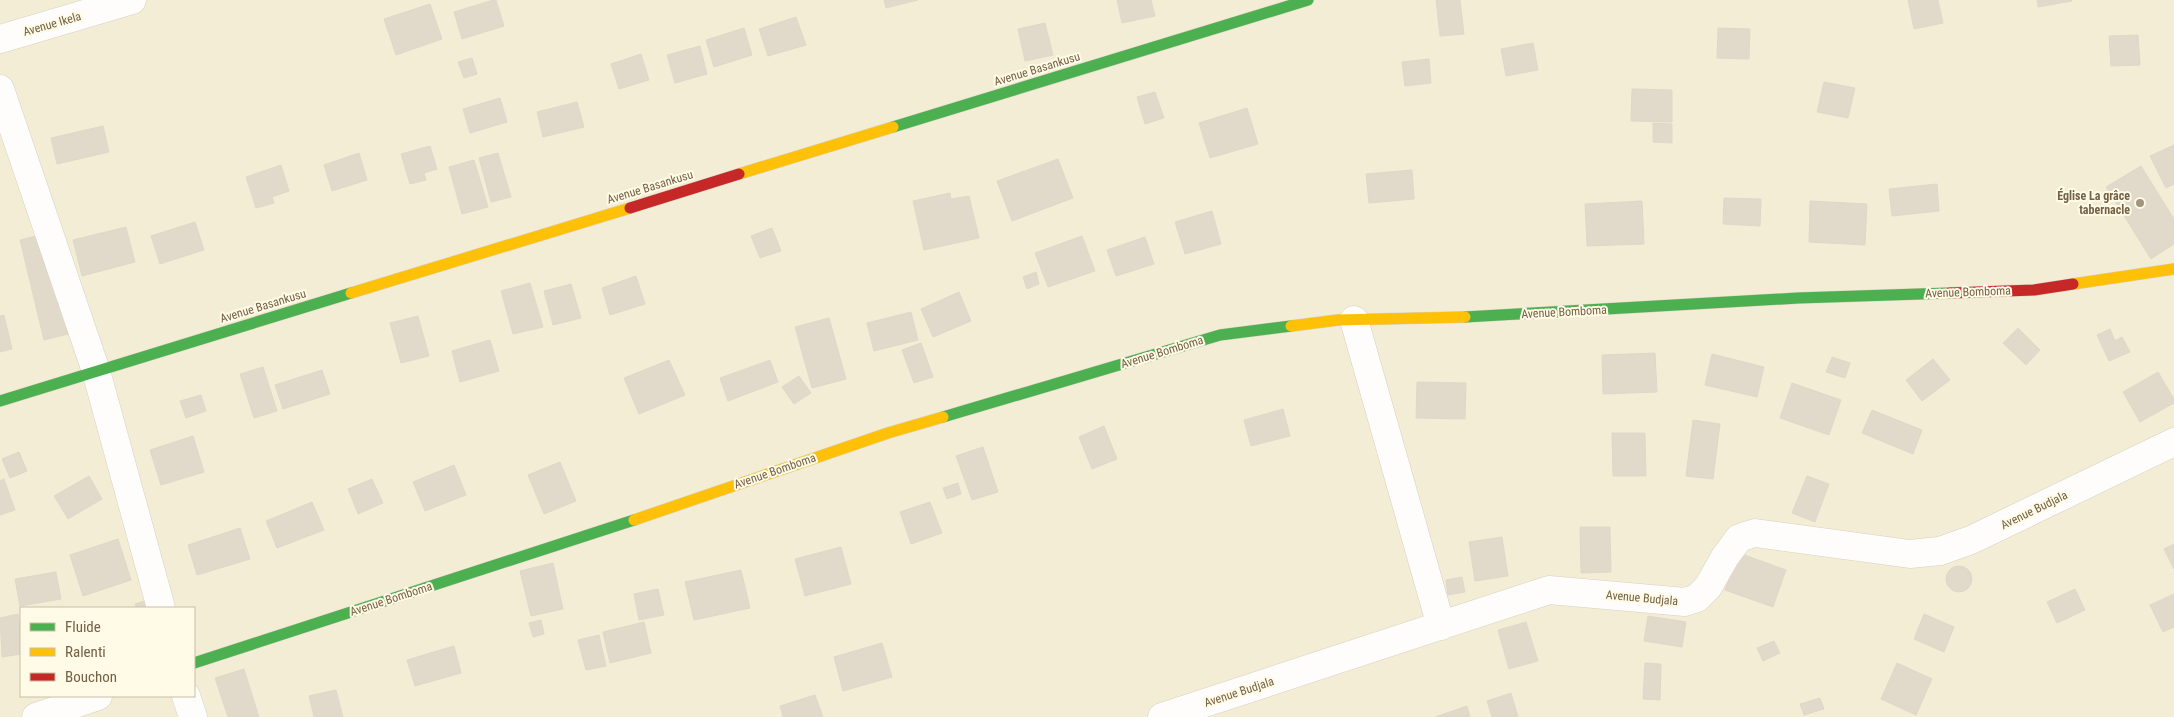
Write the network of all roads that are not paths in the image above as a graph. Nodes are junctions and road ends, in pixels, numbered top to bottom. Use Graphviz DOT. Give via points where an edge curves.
graph roads {
  1 [pos="132,0"];
  2 [pos="1308,0"];
  3 [pos="0,39"];
  4 [pos="0,89"];
  5 [pos="2174,269"];
  6 [pos="1354,320"];
  7 [pos="96,371"];
  8 [pos="0,401"];
  9 [pos="2174,442"];
  10 [pos="161,607"];
  11 [pos="1441,626"];
  12 [pos="195,663"];
  13 [pos="95,697"];
  14 [pos="186,697"];
  15 [pos="36,717"];
  16 [pos="193,717"];
  17 [pos="1162,717"];
  1 -- 3 [label="street, Avenue Ikela"];
  2 -- 7 [label="street, Avenue Basankusu"];
  4 -- 7 [label="street"];
  5 -- 6 [label="street, Avenue Bomboma" via="2034,290"];
  6 -- 11 [label="street"];
  6 -- 12 [label="street, Avenue Bomboma" via="1220,334 888,433 540,552"];
  7 -- 8 [label="street, Avenue Basankusu"];
  7 -- 10 [label="street"];
  9 -- 11 [label="street, Avenue Budjala" via="1971,540 1940,551 1910,554 1755,533 1739,538 1708,587 1697,598 1685,602 1549,590"];
  11 -- 17 [label="street, Avenue Budjala"];
  13 -- 15 [label="street"];
  14 -- 16 [label="street"];
}
